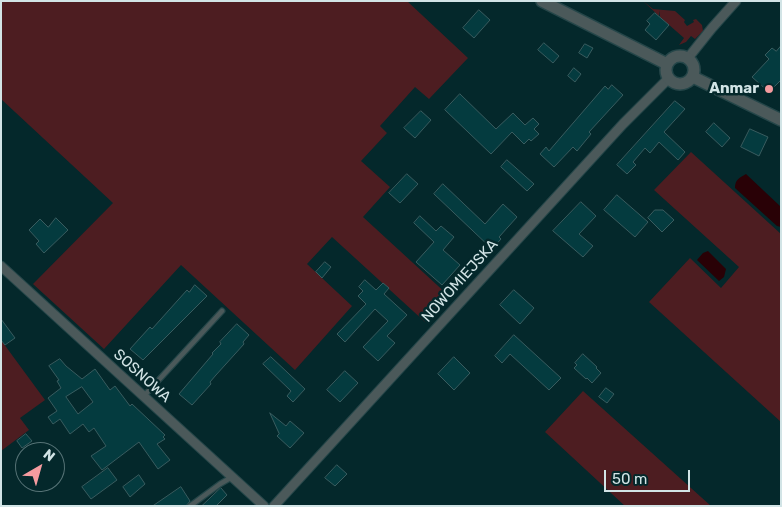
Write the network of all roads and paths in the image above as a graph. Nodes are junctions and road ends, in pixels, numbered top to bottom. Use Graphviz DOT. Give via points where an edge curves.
graph roads {
  1 [pos="542,1"];
  2 [pos="736,1"];
  3 [pos="688,58"];
  4 [pos="667,64"];
  5 [pos="693,76"];
  6 [pos="670,78"];
  7 [pos="781,120"];
  8 [pos="1,266"];
  9 [pos="222,311"];
  10 [pos="144,396"];
  11 [pos="232,477"];
  12 [pos="190,506"];
  13 [pos="264,506"];
  14 [pos="274,506"];
  1 -- 4 [label="street"];
  2 -- 3 [label="street"];
  3 -- 4 [label="street" via="677,56"];
  3 -- 5 [label="street" via="694,67"];
  4 -- 6 [label="street" via="666,72"];
  5 -- 6 [label="street" via="683,84"];
  5 -- 7 [label="street"];
  6 -- 14 [label="street, NOWOMIEJSKA" via="623,124"];
  8 -- 10 [label="street, SOSNOWA"];
  9 -- 10 [label="lane"];
  10 -- 11 [label="street, SOSNOWA"];
  11 -- 12 [label="lane"];
  11 -- 13 [label="street, SOSNOWA"];
}
